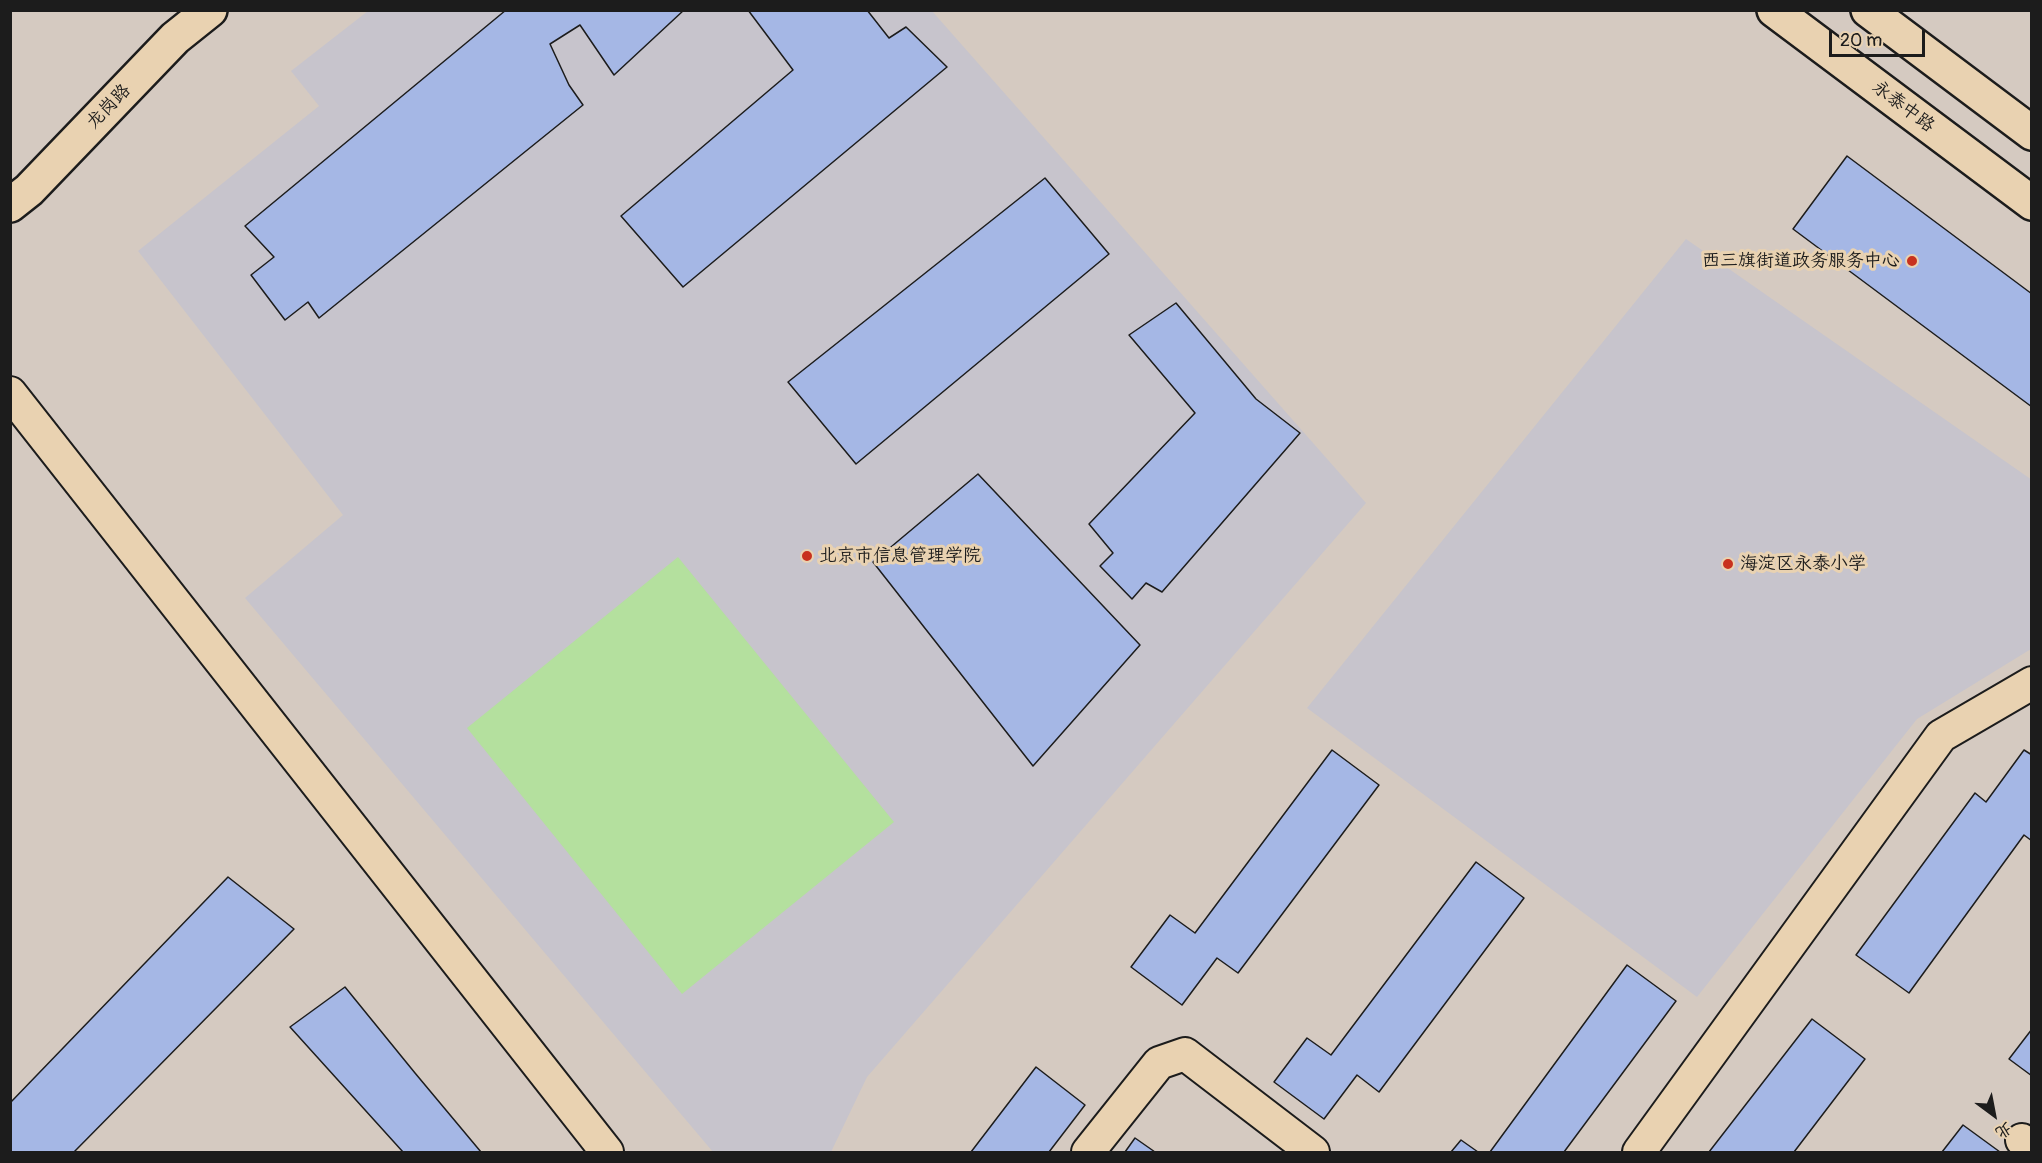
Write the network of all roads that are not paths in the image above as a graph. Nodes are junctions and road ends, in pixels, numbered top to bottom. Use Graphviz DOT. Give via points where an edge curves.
graph roads {
  1 [pos="210,10"];
  2 [pos="1774,10"];
  3 [pos="1868,10"];
  4 [pos="2031,133"];
  5 [pos="2031,203"];
  6 [pos="10,205"];
  7 [pos="10,393"];
  8 [pos="2031,683"];
  9 [pos="607,1152"];
  10 [pos="1088,1152"];
  11 [pos="1313,1152"];
  12 [pos="1639,1152"];
  1 -- 6 [label="main road, 龙岗路" via="175,39"];
  2 -- 5 [label="main road, 永泰中路"];
  3 -- 4 [label="main road"];
  7 -- 9 [label="street"];
  8 -- 12 [label="street" via="1941,736"];
  10 -- 11 [label="street" via="1159,1063 1185,1054"];
}
